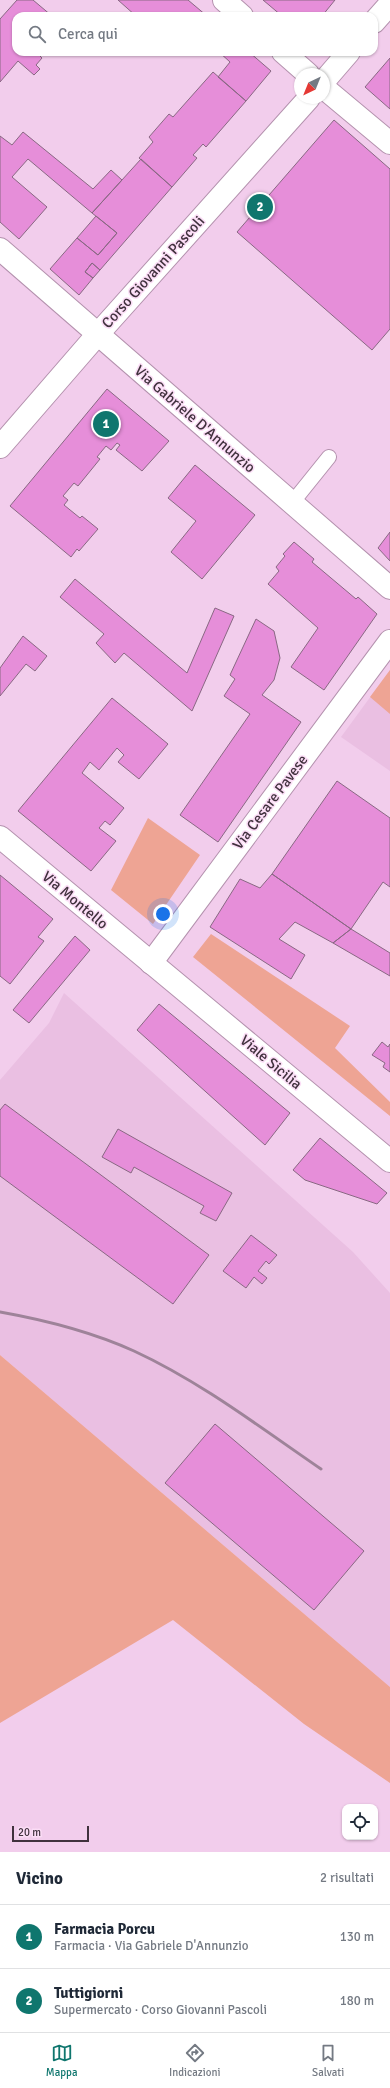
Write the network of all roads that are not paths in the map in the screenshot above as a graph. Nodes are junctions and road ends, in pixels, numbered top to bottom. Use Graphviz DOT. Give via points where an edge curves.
graph roads {
  1 [pos="224,0"];
  2 [pos="390,4"];
  3 [pos="238,12"];
  4 [pos="378,18"];
  5 [pos="288,56"];
  6 [pos="346,56"];
  7 [pos="301,68"];
  8 [pos="330,74"];
  9 [pos="330,93"];
  10 [pos="304,104"];
  11 [pos="390,143"];
  12 [pos="0,249"];
  13 [pos="97,335"];
  14 [pos="0,447"];
  15 [pos="329,457"];
  16 [pos="292,503"];
  17 [pos="390,588"];
  18 [pos="390,641"];
  19 [pos="0,837"];
  20 [pos="151,963"];
  21 [pos="390,1162"];
  1 -- 3 [label="street"];
  2 -- 4 [label="street"];
  5 -- 7 [label="street"];
  6 -- 8 [label="street"];
  9 -- 11 [label="street"];
  10 -- 13 [label="street, Corso Giovanni Pascoli"];
  12 -- 13 [label="street, Via Gabriele D'Annunzio"];
  13 -- 14 [label="street, Corso Giovanni Pascoli"];
  13 -- 16 [label="street, Via Gabriele D'Annunzio"];
  15 -- 16 [label="lane"];
  16 -- 17 [label="street, Via Gabriele D'Annunzio"];
  18 -- 20 [label="street, Via Cesare Pavese"];
  19 -- 20 [label="street, Via Montello"];
  20 -- 21 [label="street, Viale Sicilia"];
}
